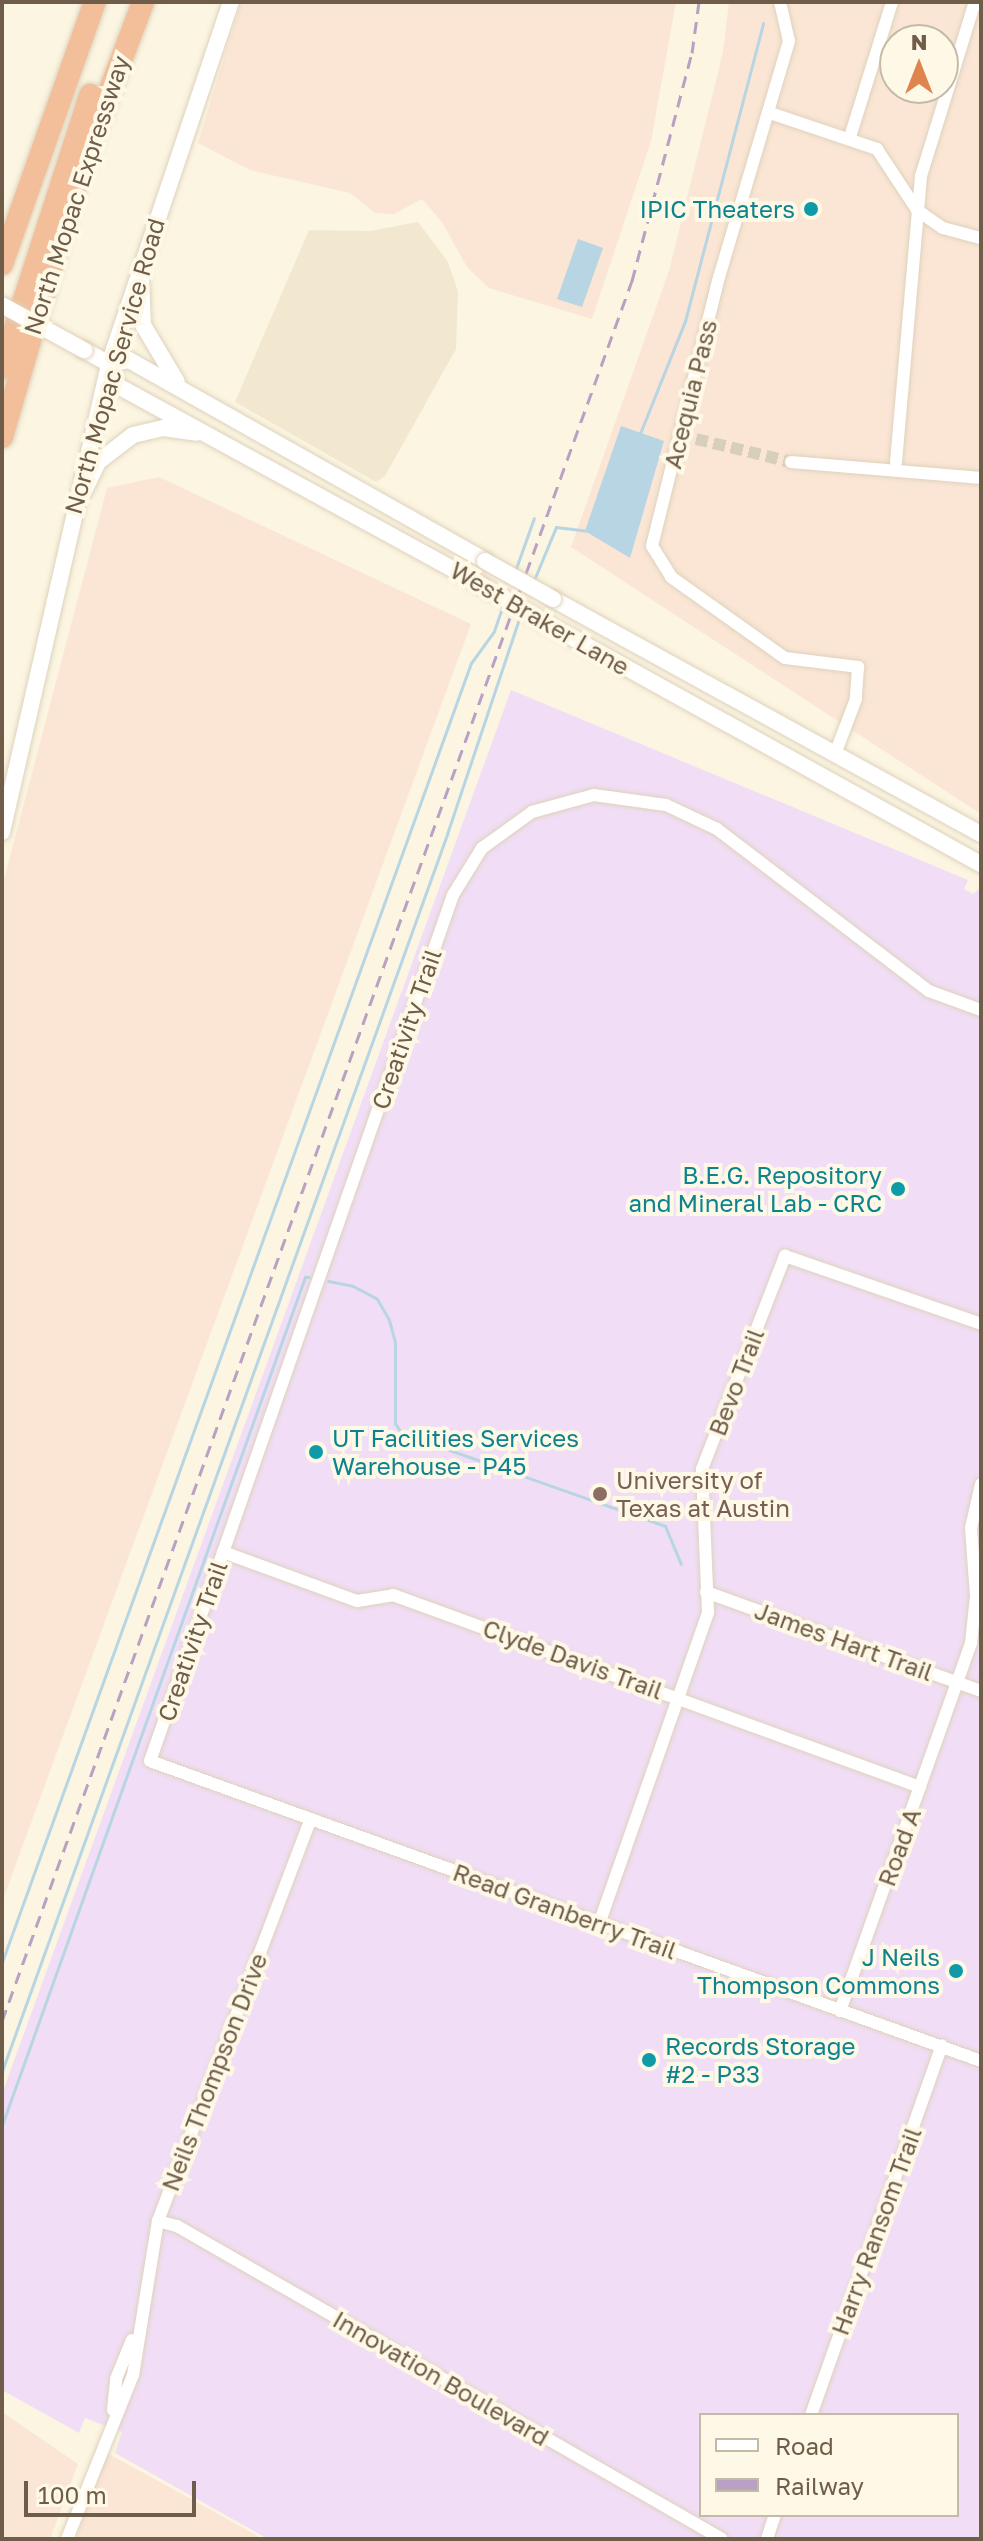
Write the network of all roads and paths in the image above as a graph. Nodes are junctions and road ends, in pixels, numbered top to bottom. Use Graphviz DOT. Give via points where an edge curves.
graph roads {
  1 [pos="79,2"];
  2 [pos="95,2"];
  3 [pos="127,2"];
  4 [pos="143,2"];
  5 [pos="231,2"];
  6 [pos="780,2"];
  7 [pos="892,2"];
  8 [pos="975,2"];
  9 [pos="981,4"];
  10 [pos="770,113"];
  11 [pos="850,137"];
  12 [pos="917,210"];
  13 [pos="2,213"];
  14 [pos="981,238"];
  15 [pos="142,259"];
  16 [pos="2,264"];
  17 [pos="2,305"];
  18 [pos="109,364"];
  19 [pos="2,368"];
  20 [pos="183,389"];
  21 [pos="681,435"];
  22 [pos="215,436"];
  23 [pos="2,437"];
  24 [pos="696,439"];
  25 [pos="791,462"];
  26 [pos="896,462"];
  27 [pos="981,478"];
  28 [pos="70,521"];
  29 [pos="835,754"];
  30 [pos="2,832"];
  31 [pos="981,834"];
  32 [pos="981,864"];
  33 [pos="981,1010"];
  34 [pos="981,1324"];
  35 [pos="981,1484"];
  36 [pos="223,1552"];
  37 [pos="706,1592"];
  38 [pos="958,1683"];
  39 [pos="981,1691"];
  40 [pos="678,1697"];
  41 [pos="150,1761"];
  42 [pos="920,1787"];
  43 [pos="311,1819"];
  44 [pos="599,1924"];
  45 [pos="840,2011"];
  46 [pos="942,2046"];
  47 [pos="981,2061"];
  48 [pos="158,2221"];
  49 [pos="812,2413"];
  50 [pos="774,2517"];
  51 [pos="67,2539"];
  52 [pos="722,2539"];
  53 [pos="767,2539"];
  1 -- 13 [label="highway"];
  2 -- 16 [label="highway"];
  3 -- 19 [label="highway" via="65,161"];
  4 -- 23 [label="highway, North Mopac Expressway" via="80,169"];
  5 -- 15 [label="main road, North Mopac Service Road"];
  6 -- 10 [label="street, Acequia Pass" via="789,41"];
  7 -- 11 [label="street"];
  8 -- 9 [label="street"];
  8 -- 12 [label="street" via="921,176"];
  10 -- 11 [label="street"];
  10 -- 21 [label="street, Acequia Pass" via="719,277"];
  11 -- 12 [label="street" via="877,149"];
  12 -- 14 [label="street" via="943,228"];
  12 -- 26 [label="street"];
  15 -- 18 [label="main road, North Mopac Service Road"];
  15 -- 20 [label="main road" via="143,325 159,359"];
  17 -- 18 [label="main road, West Braker Lane, bridge"];
  18 -- 20 [label="main road, West Braker Lane" via="128,359"];
  18 -- 22 [label="main road, West Braker Lane" via="118,386"];
  18 -- 28 [label="main road, North Mopac Service Road"];
  20 -- 29 [label="main road, West Braker Lane, bridge"];
  21 -- 24 [label="street"];
  21 -- 29 [label="street, Acequia Pass" via="652,534 659,565 785,658 858,667 856,699"];
  22 -- 28 [label="main road" via="163,428 113,446 98,462"];
  22 -- 32 [label="main road, West Braker Lane, bridge"];
  25 -- 27 [label="street"];
  28 -- 30 [label="main road, North Mopac Service Road"];
  29 -- 31 [label="main road, West Braker Lane"];
  33 -- 36 [label="street, Creativity Trail" via="929,991 717,829 666,805 594,795 532,812 482,848 453,895"];
  34 -- 37 [label="street, Bevo Trail" via="785,1256 702,1469"];
  35 -- 38 [label="street, Road A" via="971,1528 976,1618"];
  36 -- 40 [label="street, Clyde Davis Trail" via="357,1601 393,1595"];
  36 -- 41 [label="street, Creativity Trail"];
  37 -- 38 [label="street, James Hart Trail"];
  37 -- 40 [label="street, Bevo Trail" via="708,1612"];
  38 -- 39 [label="street, James Hart Trail"];
  38 -- 42 [label="street, Road A"];
  40 -- 42 [label="street, Clyde Davis Trail"];
  40 -- 44 [label="street, Bevo Trail"];
  41 -- 43 [label="street, Read Granberry Trail"];
  42 -- 45 [label="street, Road A"];
  43 -- 44 [label="street, Read Granberry Trail"];
  43 -- 48 [label="street, Neils Thompson Drive"];
  44 -- 45 [label="street, Read Granberry Trail"];
  45 -- 46 [label="street, Read Granberry Trail"];
  46 -- 47 [label="street, Read Granberry Trail"];
  46 -- 49 [label="street, Harry Ransom Trail"];
  48 -- 51 [label="street, Neils Thompson Drive" via="137,2330 116,2379 112,2416"];
  48 -- 52 [label="street, Innovation Boulevard" via="177,2226"];
  50 -- 53 [label="street"];
}
